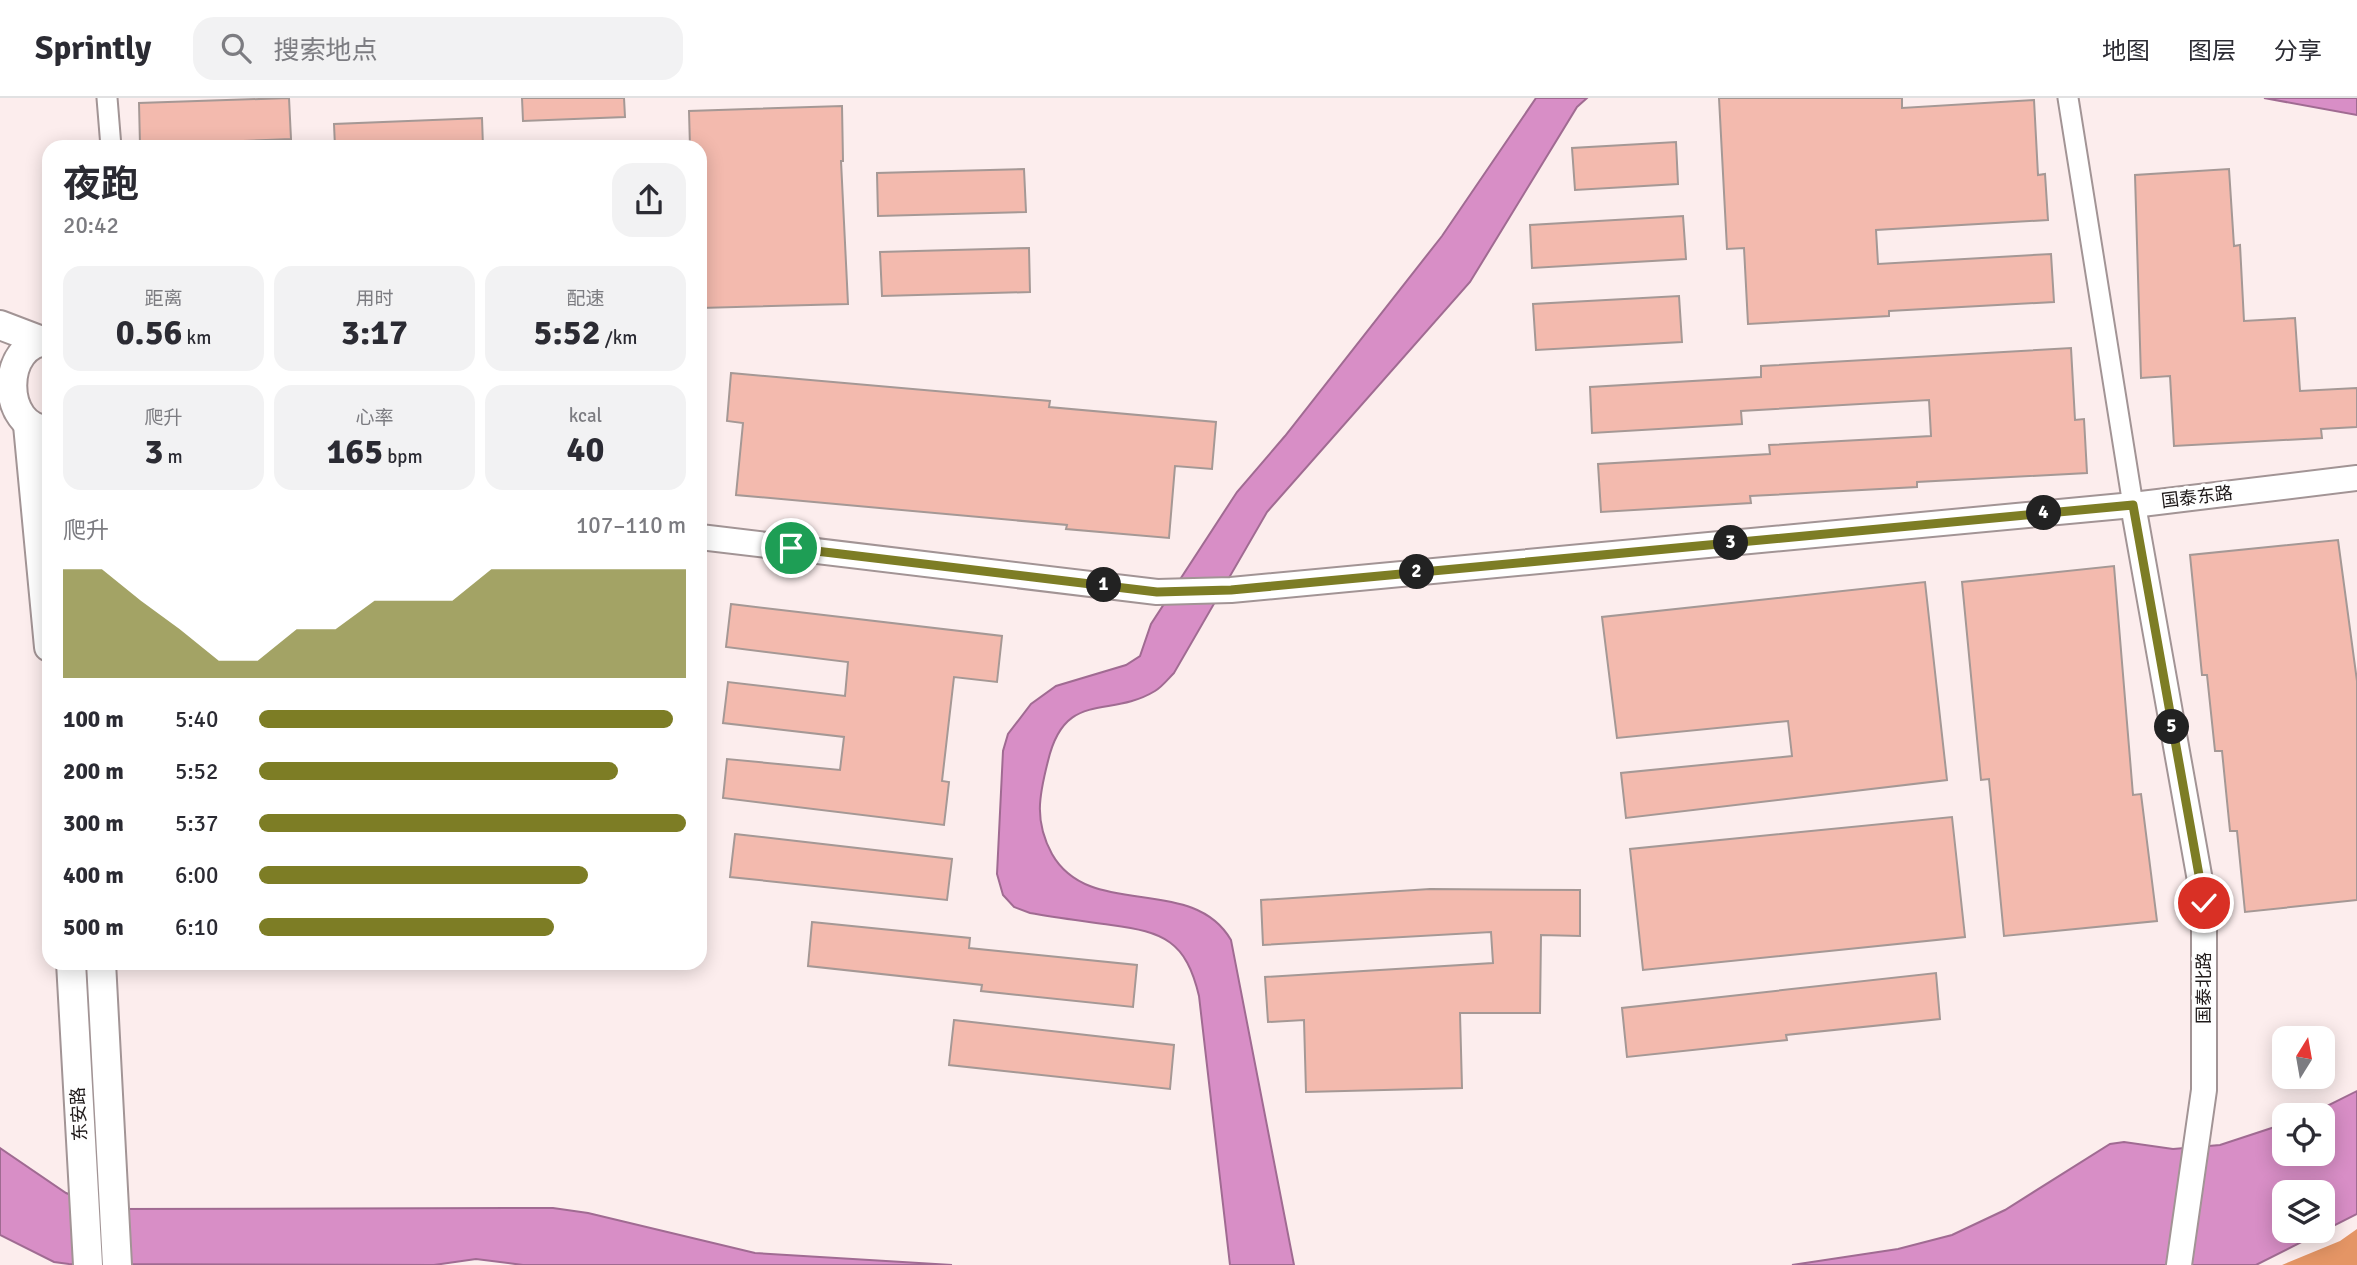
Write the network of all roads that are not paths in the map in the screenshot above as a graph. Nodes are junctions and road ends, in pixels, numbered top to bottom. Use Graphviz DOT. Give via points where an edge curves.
graph roads {
  1 [pos="107,98"];
  2 [pos="2068,98"];
  3 [pos="110,140"];
  4 [pos="0,325"];
  5 [pos="42,340"];
  6 [pos="42,343"];
  7 [pos="3,372"];
  8 [pos="39,427"];
  9 [pos="2357,478"];
  10 [pos="42,493"];
  11 [pos="2133,505"];
  12 [pos="707,538"];
  13 [pos="71,970"];
  14 [pos="101,970"];
  15 [pos="88,1265"];
  16 [pos="117,1265"];
  17 [pos="2179,1265"];
  1 -- 3 [label="street"];
  2 -- 11 [label="street"];
  4 -- 5 [label="main road"];
  6 -- 7 [label="main road" via="18,354"];
  7 -- 8 [label="main road" via="10,405"];
  8 -- 10 [label="main road"];
  9 -- 11 [label="street, 国泰东路"];
  11 -- 12 [label="street, 国泰东路" via="1231,590 1157,592"];
  11 -- 17 [label="street, 国泰北路" via="2204,903 2204,1090"];
  13 -- 15 [label="main road, 东安路"];
  14 -- 16 [label="main road, 东安路"];
}
